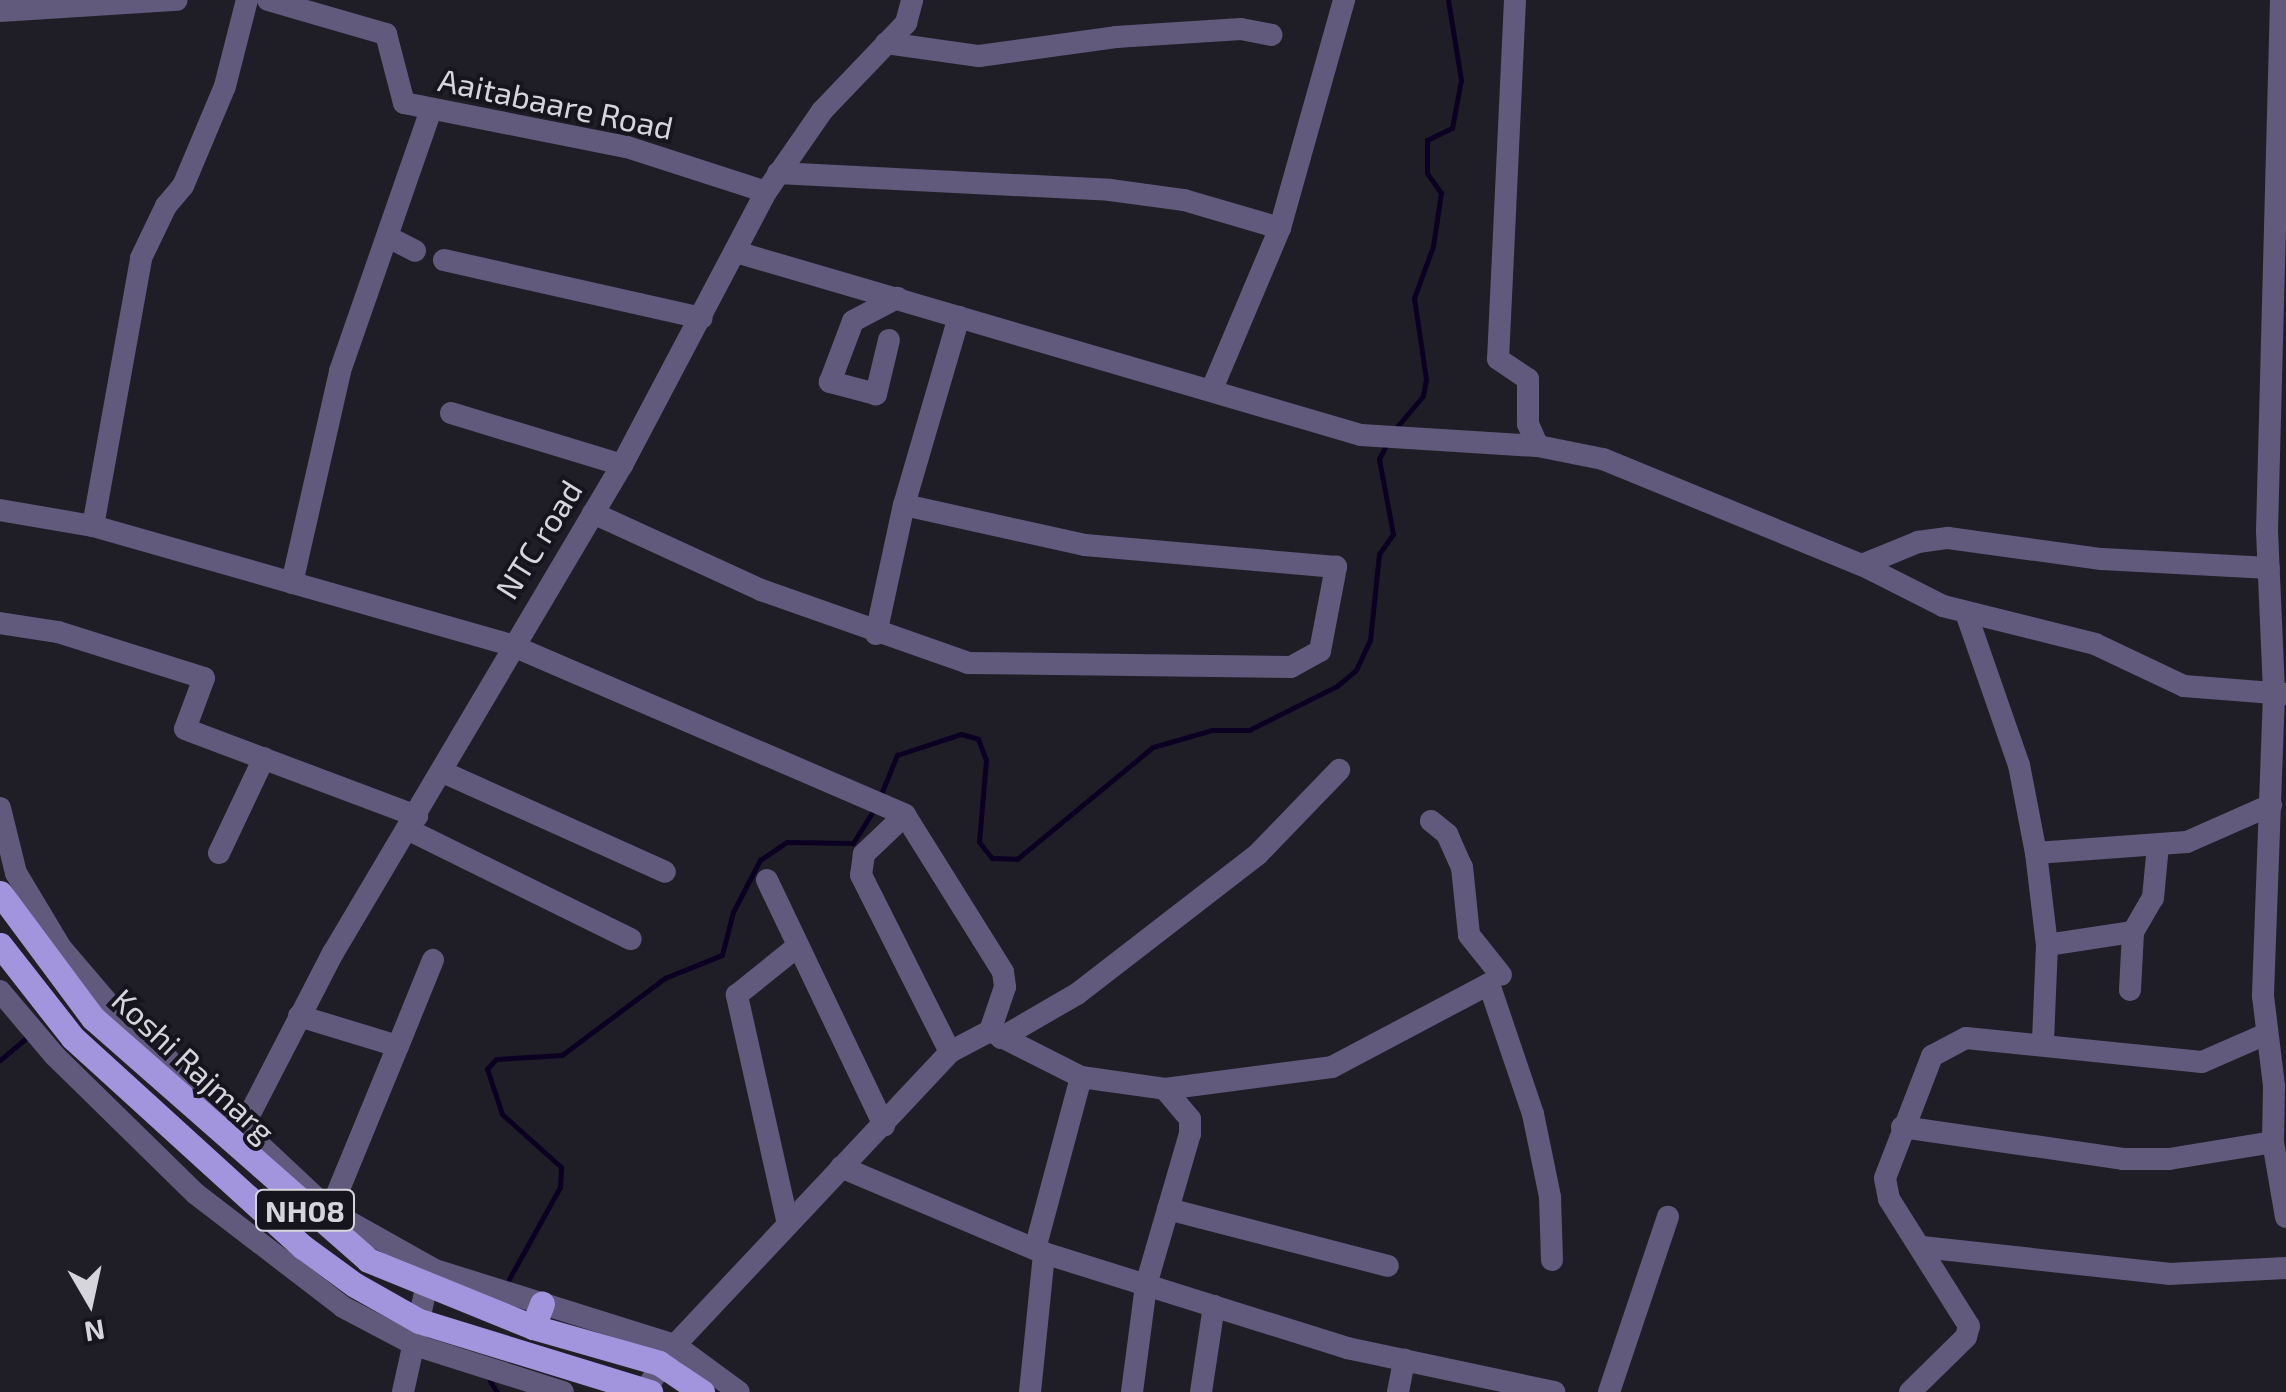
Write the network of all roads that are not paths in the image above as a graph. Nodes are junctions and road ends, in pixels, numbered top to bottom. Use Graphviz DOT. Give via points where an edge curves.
graph roads {
  1 [pos="177,0"];
  2 [pos="247,0"];
  3 [pos="268,0"];
  4 [pos="912,0"];
  5 [pos="1344,0"];
  6 [pos="1515,0"];
  7 [pos="2280,0"];
  8 [pos="0,11"];
  9 [pos="1271,34"];
  10 [pos="886,43"];
  11 [pos="431,110"];
  12 [pos="2280,132"];
  13 [pos="772,183"];
  14 [pos="1280,228"];
  15 [pos="390,238"];
  16 [pos="415,252"];
  17 [pos="736,252"];
  18 [pos="444,260"];
  19 [pos="898,298"];
  20 [pos="702,318"];
  21 [pos="959,318"];
  22 [pos="889,340"];
  23 [pos="1212,389"];
  24 [pos="452,413"];
  25 [pos="1538,446"];
  26 [pos="622,464"];
  27 [pos="2277,468"];
  28 [pos="904,505"];
  29 [pos="0,510"];
  30 [pos="593,513"];
  31 [pos="93,526"];
  32 [pos="2277,532"];
  33 [pos="1862,564"];
  34 [pos="2269,568"];
  35 [pos="292,583"];
  36 [pos="1966,613"];
  37 [pos="0,622"];
  38 [pos="876,634"];
  39 [pos="511,645"];
  40 [pos="2280,694"];
  41 [pos="264,758"];
  42 [pos="1339,770"];
  43 [pos="446,773"];
  44 [pos="2270,805"];
  45 [pos="0,808"];
  46 [pos="898,811"];
  47 [pos="1431,821"];
  48 [pos="413,823"];
  49 [pos="2158,845"];
  50 [pos="219,853"];
  51 [pos="2036,853"];
  52 [pos="665,872"];
  53 [pos="767,880"];
  54 [pos="5,882"];
  55 [pos="2133,932"];
  56 [pos="631,939"];
  57 [pos="0,944"];
  58 [pos="2047,945"];
  59 [pos="798,946"];
  60 [pos="433,960"];
  61 [pos="1500,975"];
  62 [pos="2130,990"];
  63 [pos="0,991"];
  64 [pos="2274,994"];
  65 [pos="299,1016"];
  66 [pos="2266,1034"];
  67 [pos="995,1035"];
  68 [pos="2043,1041"];
  69 [pos="398,1046"];
  70 [pos="950,1052"];
  71 [pos="1082,1077"];
  72 [pos="2280,1087"];
  73 [pos="1165,1089"];
  74 [pos="884,1125"];
  75 [pos="1902,1127"];
  76 [pos="242,1129"];
  77 [pos="2272,1142"];
  78 [pos="841,1167"];
  79 [pos="1168,1210"];
  80 [pos="330,1211"];
  81 [pos="1668,1217"];
  82 [pos="2286,1217"];
  83 [pos="788,1224"];
  84 [pos="1922,1246"];
  85 [pos="1040,1252"];
  86 [pos="1552,1260"];
  87 [pos="1388,1266"];
  88 [pos="2286,1268"];
  89 [pos="1146,1285"];
  90 [pos="426,1288"];
  91 [pos="1214,1306"];
  92 [pos="538,1315"];
  93 [pos="417,1333"];
  94 [pos="667,1354"];
  95 [pos="1404,1360"];
  96 [pos="1506,1386"];
  97 [pos="647,1391"];
  98 [pos="403,1392"];
  99 [pos="563,1392"];
  100 [pos="702,1392"];
  101 [pos="738,1392"];
  102 [pos="1030,1392"];
  103 [pos="1132,1392"];
  104 [pos="1201,1392"];
  105 [pos="1398,1392"];
  106 [pos="1554,1392"];
  107 [pos="1609,1392"];
  108 [pos="1910,1392"];
  1 -- 8 [label="street"];
  2 -- 31 [label="street" via="226,86 184,186 166,206 142,258"];
  3 -- 11 [label="street, Aaitabaare Road" via="386,34 401,101"];
  4 -- 10 [label="street, NTC road" via="906,23"];
  5 -- 14 [label="street"];
  6 -- 25 [label="street" via="1498,359 1528,379 1528,424"];
  7 -- 12 [label="street"];
  9 -- 10 [label="street" via="1241,29 1131,36 979,56"];
  10 -- 13 [label="street, NTC road" via="840,90"];
  11 -- 13 [label="street, Aaitabaare Road" via="628,147"];
  11 -- 15 [label="street"];
  12 -- 27 [label="street"];
  13 -- 14 [label="street, Aaitabaare Road" via="1110,190 1184,200"];
  13 -- 17 [label="street, NTC road"];
  14 -- 23 [label="street"];
  15 -- 16 [label="street"];
  15 -- 35 [label="street" via="340,371"];
  17 -- 19 [label="street"];
  17 -- 20 [label="street, NTC road"];
  18 -- 20 [label="street"];
  19 -- 21 [label="street"];
  19 -- 22 [label="street" via="853,320 830,382 876,394"];
  20 -- 26 [label="street, NTC road"];
  21 -- 23 [label="street"];
  21 -- 28 [label="street"];
  23 -- 25 [label="street" via="1360,435"];
  24 -- 26 [label="street"];
  25 -- 33 [label="street" via="1604,459"];
  26 -- 30 [label="street, NTC road"];
  27 -- 32 [label="street"];
  28 -- 38 [label="street"];
  28 -- 38 [label="street" via="1084,545 1336,567 1320,651 1291,667 1016,666 968,663"];
  29 -- 31 [label="street"];
  30 -- 38 [label="street" via="629,535"];
  30 -- 39 [label="street, NTC road"];
  31 -- 35 [label="street"];
  32 -- 34 [label="street"];
  33 -- 34 [label="street" via="1948,538 2102,559"];
  33 -- 36 [label="street"];
  34 -- 40 [label="street"];
  35 -- 39 [label="street"];
  36 -- 40 [label="street" via="2095,644 2184,686"];
  36 -- 51 [label="street" via="2019,765"];
  37 -- 41 [label="street" via="58,632 204,678 184,728"];
  39 -- 43 [label="street, NTC road"];
  39 -- 46 [label="street" via="857,799"];
  40 -- 44 [label="street"];
  41 -- 48 [label="street"];
  41 -- 50 [label="street"];
  42 -- 67 [label="street" via="1258,854 1077,994"];
  43 -- 48 [label="street, NTC road"];
  43 -- 52 [label="street"];
  44 -- 49 [label="street" via="2187,842"];
  44 -- 64 [label="street"];
  45 -- 54 [label="street"];
  46 -- 67 [label="street" via="1003,972"];
  46 -- 70 [label="street" via="864,854 861,875"];
  47 -- 61 [label="street" via="1448,834 1462,867 1469,935"];
  48 -- 56 [label="street"];
  48 -- 65 [label="street, NTC road"];
  49 -- 51 [label="street"];
  49 -- 55 [label="street" via="2153,898"];
  51 -- 58 [label="street"];
  53 -- 59 [label="street"];
  54 -- 76 [label="street" via="108,1003"];
  54 -- 90 [label="main road, Koshi Rajmarg / NH08" via="92,1018 341,1241"];
  55 -- 58 [label="street"];
  55 -- 62 [label="street"];
  57 -- 93 [label="main road, Koshi Rajmarg / NH08" via="72,1038 218,1172"];
  58 -- 68 [label="street"];
  59 -- 74 [label="street"];
  59 -- 83 [label="street" via="744,986 737,1004"];
  60 -- 69 [label="street"];
  63 -- 93 [label="street" via="196,1194 343,1307"];
  64 -- 66 [label="street"];
  65 -- 69 [label="street"];
  65 -- 76 [label="street, NTC road"];
  66 -- 68 [label="street" via="2202,1062 2158,1062"];
  66 -- 72 [label="street"];
  67 -- 70 [label="street"];
  67 -- 71 [label="street"];
  68 -- 75 [label="street" via="1966,1038 1948,1044 1932,1056"];
  69 -- 80 [label="street"];
  70 -- 74 [label="street"];
  71 -- 73 [label="street"];
  71 -- 85 [label="street"];
  72 -- 77 [label="street"];
  73 -- 79 [label="street" via="1191,1127"];
  73 -- 86 [label="street" via="1332,1067 1489,984 1533,1114 1550,1197"];
  74 -- 78 [label="street"];
  75 -- 77 [label="street" via="2123,1159 2168,1159"];
  75 -- 84 [label="street" via="1885,1178 1888,1198"];
  76 -- 80 [label="street"];
  77 -- 82 [label="street"];
  78 -- 83 [label="street"];
  78 -- 85 [label="street"];
  79 -- 87 [label="street"];
  79 -- 89 [label="street"];
  80 -- 92 [label="street" via="435,1270"];
  81 -- 107 [label="street"];
  83 -- 94 [label="street"];
  84 -- 88 [label="street" via="2169,1274"];
  84 -- 108 [label="street" via="1968,1326 1966,1337"];
  85 -- 89 [label="street"];
  85 -- 102 [label="street"];
  89 -- 91 [label="street"];
  89 -- 103 [label="street"];
  90 -- 92 [label="main road, Koshi Rajmarg / NH08"];
  90 -- 93 [label="street"];
  91 -- 95 [label="street"];
  91 -- 104 [label="street"];
  92 -- 94 [label="main road, Koshi Rajmarg / NH08"];
  93 -- 97 [label="main road, Koshi Rajmarg / NH08"];
  93 -- 98 [label="street"];
  93 -- 99 [label="street"];
  94 -- 97 [label="street"];
  94 -- 100 [label="main road, Koshi Rajmarg / NH08"];
  94 -- 101 [label="street"];
  95 -- 96 [label="street"];
  95 -- 105 [label="street"];
  96 -- 106 [label="street"];
}
